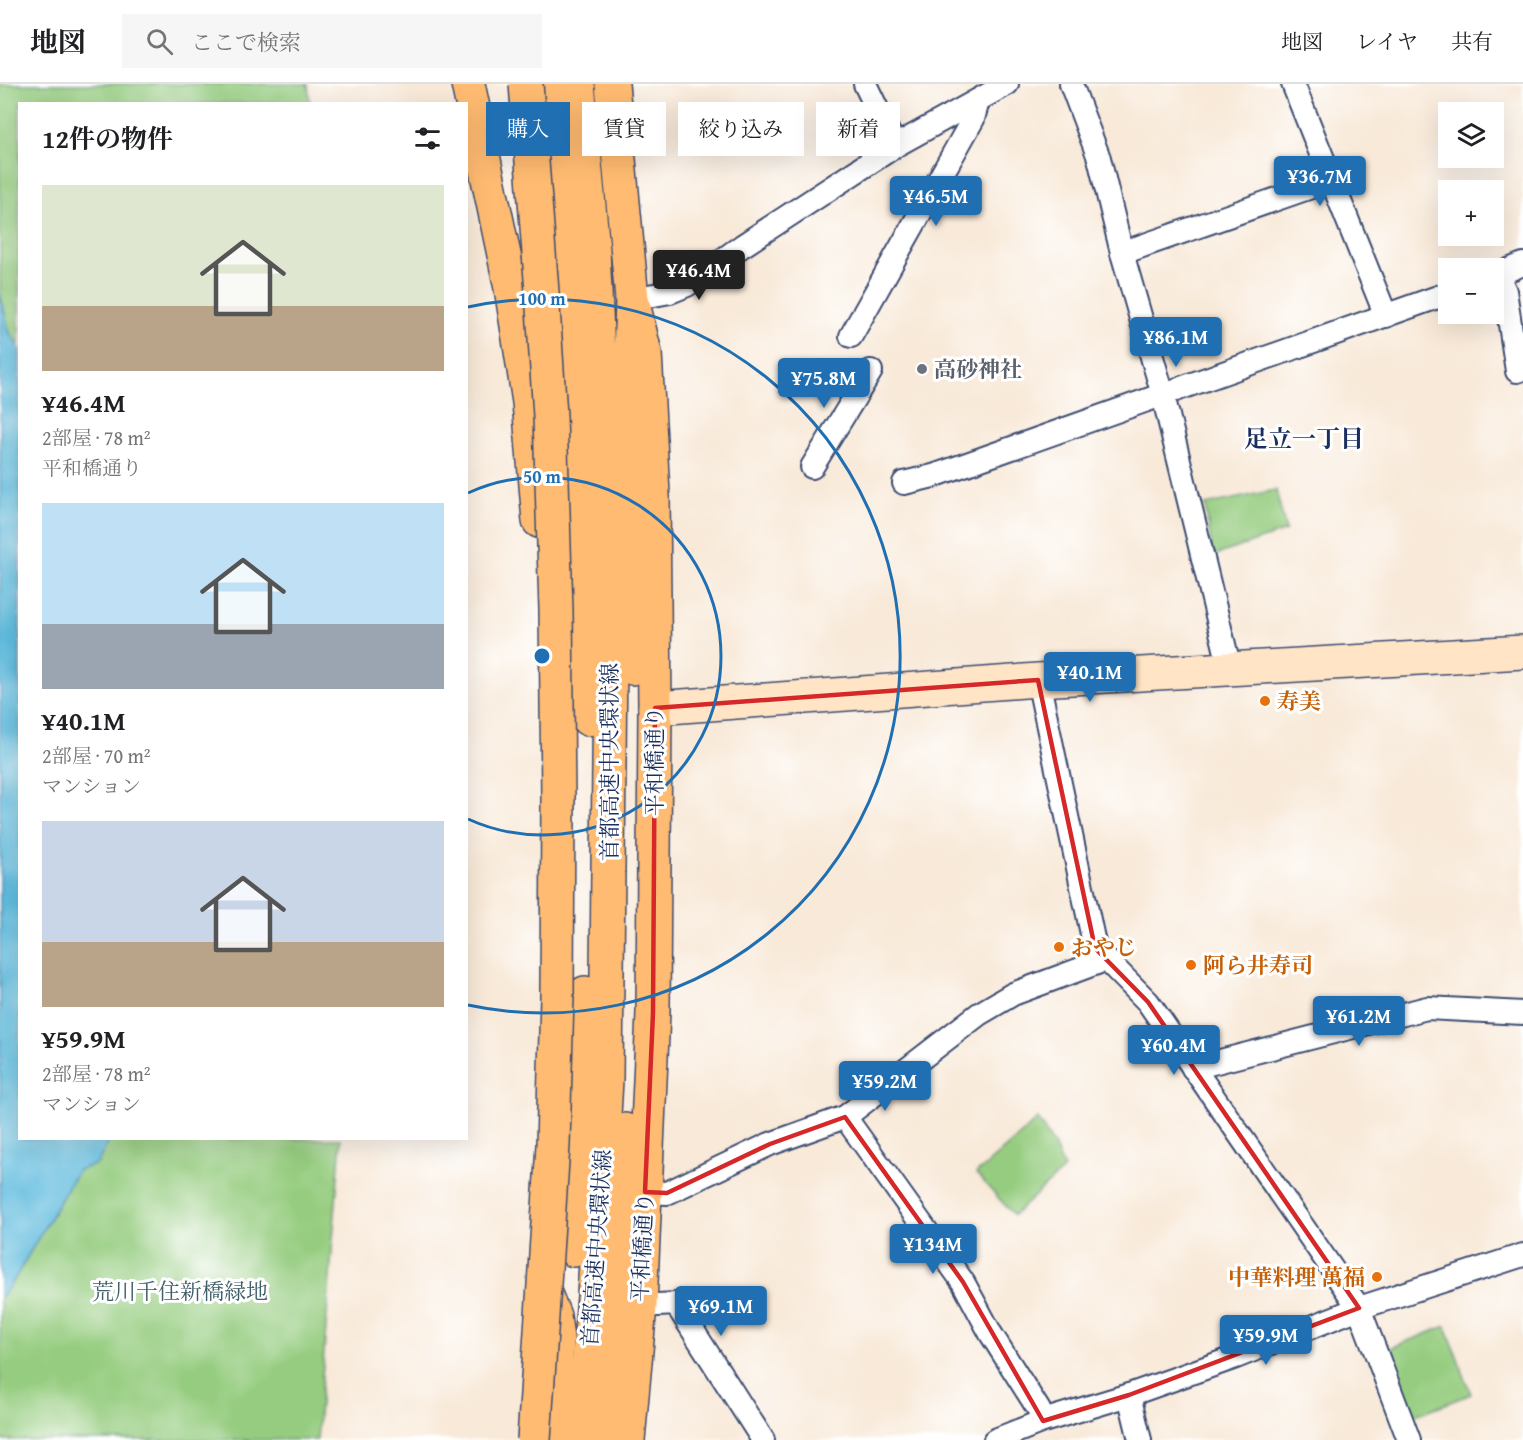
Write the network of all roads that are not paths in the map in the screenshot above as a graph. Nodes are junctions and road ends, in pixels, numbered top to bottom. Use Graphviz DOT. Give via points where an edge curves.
graph roads {
  1 [pos="468,84"];
  2 [pos="525,84"];
  3 [pos="578,84"];
  4 [pos="612,84"];
  5 [pos="865,84"];
  6 [pos="1007,84"];
  7 [pos="1071,84"];
  8 [pos="1293,84"];
  9 [pos="556,99"];
  10 [pos="978,101"];
  11 [pos="874,102"];
  12 [pos="900,143"];
  13 [pos="880,156"];
  14 [pos="1331,180"];
  15 [pos="1122,254"];
  16 [pos="1523,264"];
  17 [pos="1504,272"];
  18 [pos="1504,289"];
  19 [pos="1438,297"];
  20 [pos="632,299"];
  21 [pos="1386,316"];
  22 [pos="851,336"];
  23 [pos="1523,369"];
  24 [pos="871,371"];
  25 [pos="1163,395"];
  26 [pos="812,467"];
  27 [pos="904,483"];
  28 [pos="546,616"];
  29 [pos="1523,652"];
  30 [pos="1230,669"];
  31 [pos="1038,680"];
  32 [pos="655,708"];
  33 [pos="588,751"];
  34 [pos="1105,960"];
  35 [pos="1523,1013"];
  36 [pos="1193,1068"];
  37 [pos="845,1117"];
  38 [pos="645,1192"];
  39 [pos="1523,1255"];
  40 [pos="640,1306"];
  41 [pos="1359,1308"];
  42 [pos="1129,1395"];
  43 [pos="1043,1421"];
  44 [pos="534,1440"];
  45 [pos="552,1440"];
  46 [pos="562,1440"];
  47 [pos="582,1440"];
  48 [pos="609,1440"];
  49 [pos="628,1440"];
  50 [pos="764,1440"];
  51 [pos="995,1440"];
  52 [pos="1140,1440"];
  53 [pos="1409,1440"];
  1 -- 28 [label="main road" via="511,288 530,402"];
  2 -- 44 [label="main road, bridge" via="550,416 558,798 554,1145"];
  3 -- 47 [label="main road, 首都高速中央環状線" via="593,250 610,657 606,1080"];
  4 -- 20 [label="main road, 平和橋通り"];
  5 -- 11 [label="street"];
  6 -- 10 [label="street"];
  7 -- 15 [label="street" via="1099,158"];
  8 -- 14 [label="street"];
  9 -- 33 [label="main road" via="584,555"];
  9 -- 46 [label="main road" via="582,323 594,560 596,722 595,1002 579,1297"];
  10 -- 12 [label="street"];
  10 -- 22 [label="street" via="974,119"];
  13 -- 20 [label="street" via="687,285 659,296"];
  14 -- 15 [label="street"];
  14 -- 21 [label="street"];
  15 -- 25 [label="street"];
  16 -- 17 [label="street"];
  18 -- 23 [label="street" via="1518,371"];
  19 -- 21 [label="street"];
  20 -- 32 [label="main road, 平和橋通り" via="645,352 649,415"];
  20 -- 48 [label="main road" via="630,977 620,1290"];
  21 -- 25 [label="street"];
  24 -- 26 [label="street"];
  25 -- 27 [label="street"];
  25 -- 30 [label="street"];
  28 -- 33 [label="main road"];
  28 -- 45 [label="main road" via="546,992 536,1263 554,1316 557,1339"];
  29 -- 30 [label="street"];
  30 -- 31 [label="street"];
  31 -- 32 [label="street"];
  31 -- 34 [label="street" via="1095,948"];
  32 -- 38 [label="main road, 平和橋通り" via="653,1013"];
  33 -- 46 [label="main road" via="585,990"];
  34 -- 36 [label="street" via="1148,1002"];
  34 -- 37 [label="street" via="1013,994 979,1014"];
  35 -- 36 [label="street" via="1427,1008"];
  36 -- 41 [label="street"];
  37 -- 38 [label="street" via="770,1144 667,1193"];
  37 -- 43 [label="street" via="963,1282"];
  38 -- 40 [label="main road, 平和橋通り"];
  39 -- 41 [label="street"];
  40 -- 49 [label="main road, 平和橋通り"];
  40 -- 50 [label="street" via="676,1304"];
  41 -- 42 [label="street"];
  41 -- 53 [label="street"];
  42 -- 43 [label="street"];
  42 -- 52 [label="street"];
  43 -- 51 [label="street"];
}
